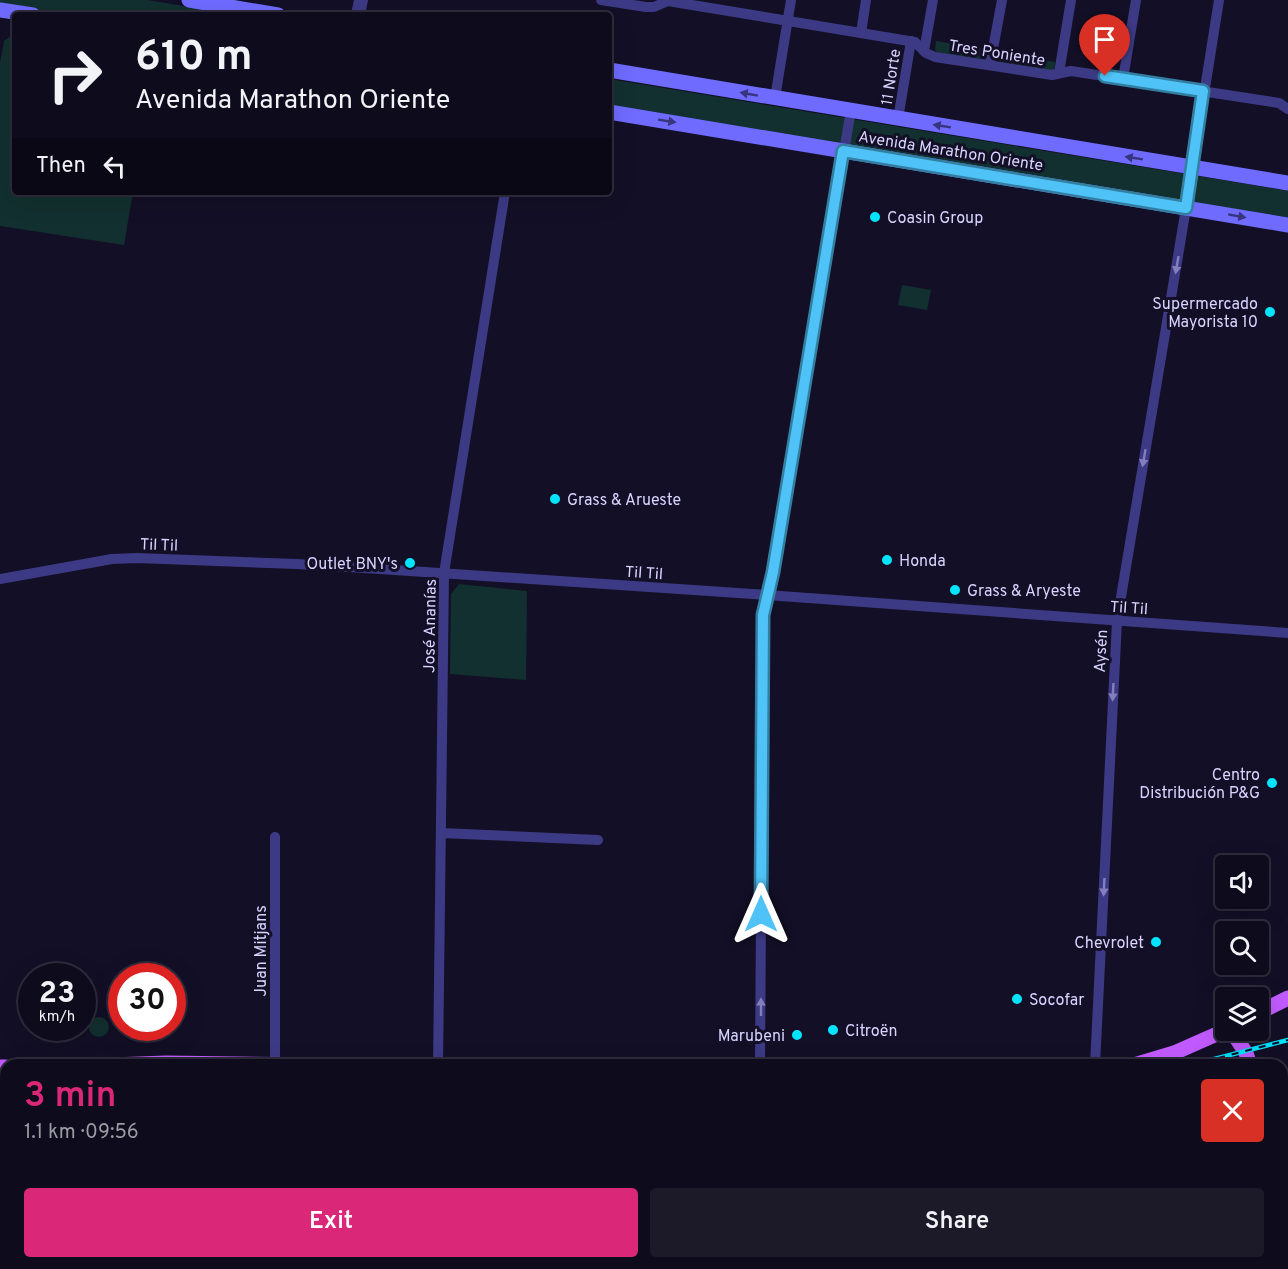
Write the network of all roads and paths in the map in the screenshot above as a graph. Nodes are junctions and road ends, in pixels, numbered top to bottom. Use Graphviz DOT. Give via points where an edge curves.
graph roads {
  1 [pos="3,0"];
  2 [pos="189,0"];
  3 [pos="601,0"];
  4 [pos="791,0"];
  5 [pos="866,0"];
  6 [pos="933,0"];
  7 [pos="1002,0"];
  8 [pos="1071,0"];
  9 [pos="1136,0"];
  10 [pos="1219,0"];
  11 [pos="652,4"];
  12 [pos="718,4"];
  13 [pos="0,11"];
  14 [pos="260,12"];
  15 [pos="788,21"];
  16 [pos="861,33"];
  17 [pos="911,41"];
  18 [pos="924,51"];
  19 [pos="990,66"];
  20 [pos="612,71"];
  21 [pos="1059,73"];
  22 [pos="1123,79"];
  23 [pos="1203,91"];
  24 [pos="775,98"];
  25 [pos="1288,109"];
  26 [pos="850,110"];
  27 [pos="612,112"];
  28 [pos="898,118"];
  29 [pos="843,151"];
  30 [pos="1192,167"];
  31 [pos="1288,183"];
  32 [pos="505,195"];
  33 [pos="1186,208"];
  34 [pos="1288,225"];
  35 [pos="444,573"];
  36 [pos="0,579"];
  37 [pos="767,595"];
  38 [pos="1117,621"];
  39 [pos="1288,633"];
  40 [pos="441,833"];
  41 [pos="275,837"];
  42 [pos="598,840"];
  43 [pos="1288,998"];
  44 [pos="1269,1008"];
  45 [pos="1215,1035"];
  46 [pos="1238,1041"];
  47 [pos="275,1059"];
  48 [pos="438,1059"];
  49 [pos="760,1059"];
  50 [pos="1095,1059"];
  51 [pos="1154,1059"];
  52 [pos="1248,1059"];
  1 -- 13 [label="street"];
  2 -- 14 [label="main road"];
  3 -- 11 [label="street, Tres Poniente"];
  4 -- 15 [label="street"];
  5 -- 16 [label="street"];
  6 -- 18 [label="street, 11 Norte"];
  7 -- 19 [label="street"];
  8 -- 21 [label="street"];
  9 -- 22 [label="street"];
  10 -- 23 [label="street, Aysén"];
  11 -- 12 [label="street, Tres Poniente"];
  12 -- 15 [label="street, Tres Poniente"];
  15 -- 16 [label="street, Tres Poniente"];
  15 -- 24 [label="street"];
  16 -- 17 [label="street, Tres Poniente"];
  17 -- 18 [label="street, Tres Poniente"];
  17 -- 28 [label="street, 11 Norte"];
  18 -- 19 [label="street, Tres Poniente" via="935,57"];
  19 -- 21 [label="street, Tres Poniente"];
  24 -- 20 [label="main road, Avenida Marathon Oriente, one-way"];
  21 -- 22 [label="street, Tres Poniente" via="1071,71"];
  22 -- 23 [label="street, Tres Poniente"];
  23 -- 25 [label="street, Tres Poniente" via="1279,103"];
  23 -- 30 [label="street, Aysén"];
  24 -- 26 [label="main road, Avenida Marathon Oriente"];
  26 -- 28 [label="main road, Avenida Marathon Oriente"];
  26 -- 29 [label="street"];
  27 -- 29 [label="main road, Avenida Marathon Oriente, one-way"];
  30 -- 28 [label="main road, Avenida Marathon Oriente, one-way"];
  29 -- 33 [label="main road, Avenida Marathon Oriente"];
  29 -- 37 [label="street"];
  30 -- 31 [label="main road, Avenida Marathon Oriente"];
  30 -- 33 [label="street, Aysén"];
  32 -- 35 [label="street, José Ananías"];
  33 -- 34 [label="main road, Avenida Marathon Oriente, one-way"];
  33 -- 38 [label="street, Aysén, one-way"];
  35 -- 36 [label="street, Til Til" via="125,558"];
  35 -- 37 [label="street, Til Til"];
  35 -- 40 [label="street, José Ananías"];
  37 -- 38 [label="street, Til Til"];
  49 -- 37 [label="street, one-way" via="763,615"];
  38 -- 39 [label="street, Til Til"];
  38 -- 50 [label="street, Aysén, one-way"];
  40 -- 42 [label="street"];
  40 -- 48 [label="street, José Ananías"];
  41 -- 47 [label="street, Juan Mitjans"];
  43 -- 44 [label="main road"];
  45 -- 51 [label="main road"];
  46 -- 52 [label="main road"];
}
